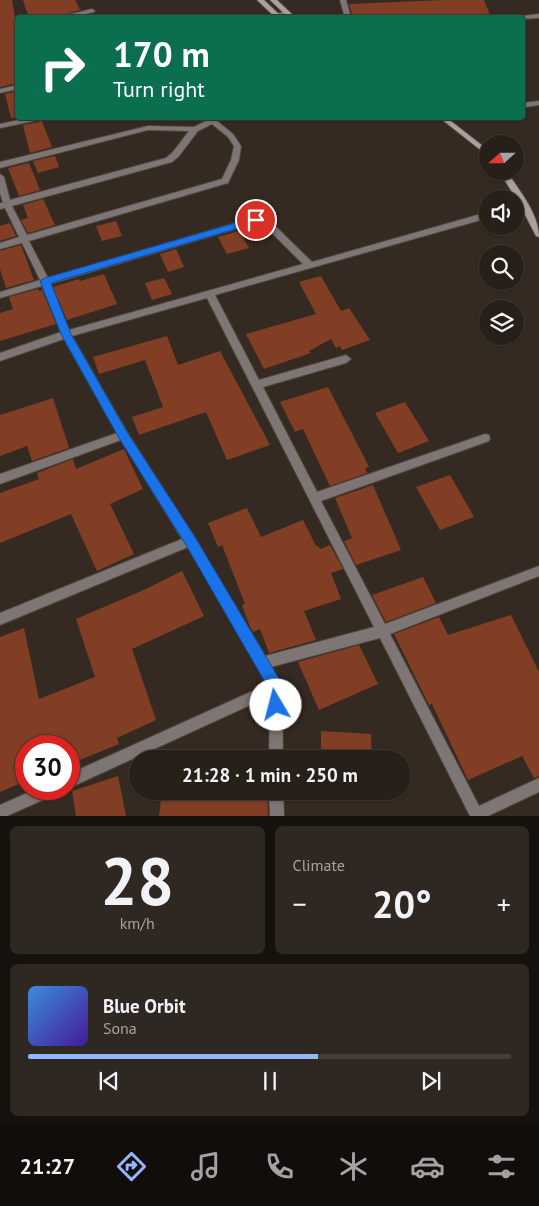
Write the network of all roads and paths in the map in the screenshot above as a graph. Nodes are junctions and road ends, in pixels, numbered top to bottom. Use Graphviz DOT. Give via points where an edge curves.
graph roads {
  1 [pos="260,0"];
  2 [pos="273,0"];
  3 [pos="343,0"];
  4 [pos="92,11"];
  5 [pos="287,12"];
  6 [pos="72,15"];
  7 [pos="271,15"];
  8 [pos="279,15"];
  9 [pos="290,15"];
  10 [pos="347,15"];
  11 [pos="539,16"];
  12 [pos="525,17"];
  13 [pos="15,88"];
  14 [pos="0,91"];
  15 [pos="539,103"];
  16 [pos="526,105"];
  17 [pos="27,120"];
  18 [pos="212,120"];
  19 [pos="215,120"];
  20 [pos="446,120"];
  21 [pos="0,126"];
  22 [pos="195,129"];
  23 [pos="479,147"];
  24 [pos="0,165"];
  25 [pos="0,176"];
  26 [pos="4,205"];
  27 [pos="524,205"];
  28 [pos="479,218"];
  29 [pos="539,234"];
  30 [pos="24,239"];
  31 [pos="0,246"];
  32 [pos="311,266"];
  33 [pos="45,281"];
  34 [pos="210,294"];
  35 [pos="0,295"];
  36 [pos="66,334"];
  37 [pos="0,357"];
  38 [pos="346,359"];
  39 [pos="257,385"];
  40 [pos="123,435"];
  41 [pos="485,438"];
  42 [pos="0,479"];
  43 [pos="315,498"];
  44 [pos="190,541"];
  45 [pos="539,571"];
  46 [pos="0,619"];
  47 [pos="383,631"];
  48 [pos="262,663"];
  49 [pos="276,687"];
  50 [pos="276,750"];
  51 [pos="80,776"];
  52 [pos="539,785"];
  53 [pos="27,800"];
  54 [pos="276,800"];
  55 [pos="0,812"];
  56 [pos="477,815"];
  57 [pos="276,816"];
  1 -- 7 [label="main road"];
  2 -- 5 [label="main road"];
  3 -- 10 [label="street"];
  4 -- 6 [label="street"];
  5 -- 8 [label="street"];
  5 -- 9 [label="main road"];
  11 -- 12 [label="street"];
  13 -- 14 [label="street"];
  15 -- 16 [label="street"];
  17 -- 21 [label="street"];
  18 -- 22 [label="street"];
  19 -- 30 [label="street" via="234,137 239,148 238,157 225,181"];
  20 -- 23 [label="main road"];
  22 -- 24 [label="street" via="148,128"];
  22 -- 26 [label="street" via="176,154 164,162"];
  25 -- 26 [label="street"];
  26 -- 30 [label="street"];
  27 -- 29 [label="main road"];
  28 -- 32 [label="street"];
  30 -- 31 [label="street"];
  30 -- 33 [label="street"];
  32 -- 33 [label="street" via="266,222 256,220"];
  32 -- 34 [label="street"];
  33 -- 35 [label="street"];
  33 -- 36 [label="street"];
  34 -- 36 [label="street"];
  34 -- 39 [label="street"];
  36 -- 37 [label="street"];
  36 -- 40 [label="street"];
  38 -- 39 [label="street"];
  39 -- 43 [label="street"];
  40 -- 42 [label="street"];
  40 -- 44 [label="street"];
  41 -- 43 [label="street"];
  43 -- 47 [label="street"];
  44 -- 46 [label="street"];
  44 -- 48 [label="street"];
  45 -- 47 [label="street"];
  47 -- 48 [label="street"];
  47 -- 56 [label="street"];
  48 -- 49 [label="street"];
  49 -- 50 [label="street"];
  49 -- 51 [label="street"];
  52 -- 56 [label="street"];
  53 -- 55 [label="street"];
  54 -- 57 [label="street"];
}
